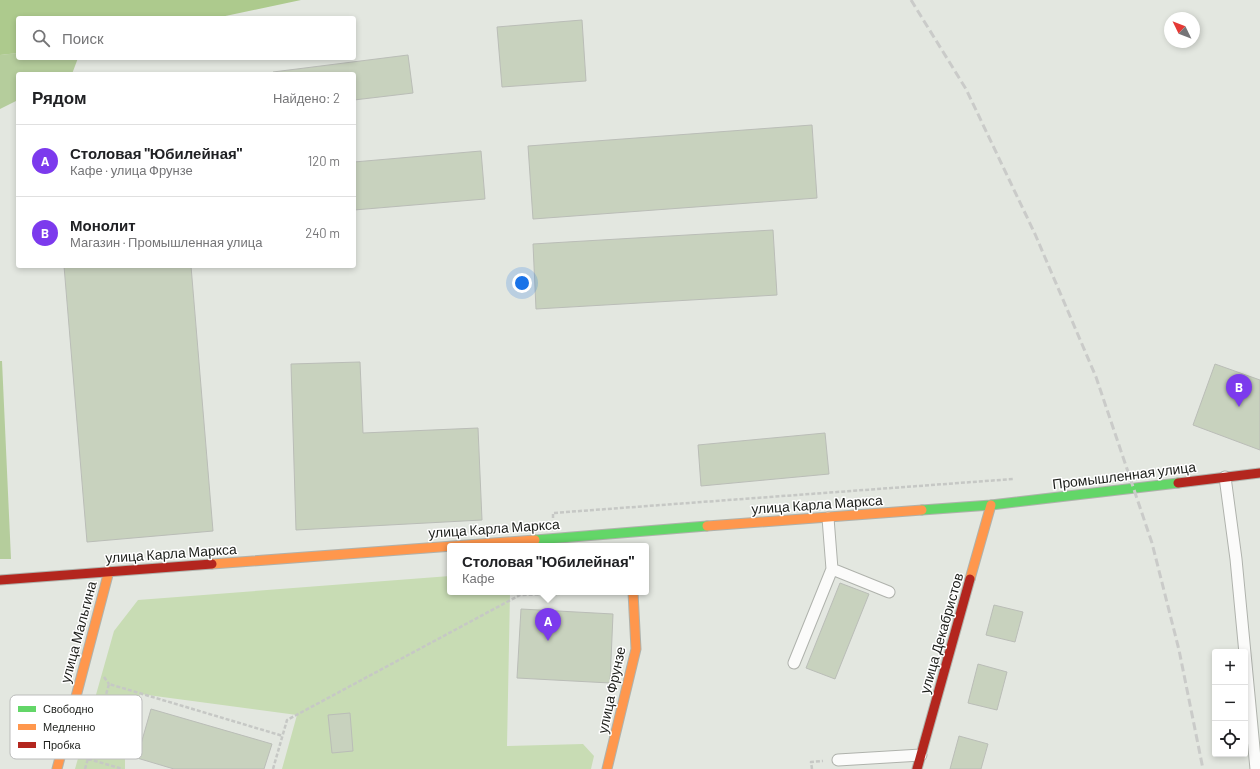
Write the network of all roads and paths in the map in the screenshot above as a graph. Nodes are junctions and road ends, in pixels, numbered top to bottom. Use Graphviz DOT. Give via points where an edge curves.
graph roads {
  1 [pos="1260,473"];
  2 [pos="1225,477"];
  3 [pos="1018,479"];
  4 [pos="991,506"];
  5 [pos="553,513"];
  6 [pos="828,518"];
  7 [pos="489,543"];
  8 [pos="447,546"];
  9 [pos="832,569"];
  10 [pos="109,571"];
  11 [pos="0,580"];
  12 [pos="889,592"];
  13 [pos="520,595"];
  14 [pos="633,595"];
  15 [pos="794,663"];
  16 [pos="76,695"];
  17 [pos="106,695"];
  18 [pos="283,736"];
  19 [pos="921,755"];
  20 [pos="60,759"];
  21 [pos="88,759"];
  22 [pos="838,760"];
  23 [pos="57,769"];
  24 [pos="85,769"];
  25 [pos="123,769"];
  26 [pos="273,769"];
  27 [pos="607,769"];
  28 [pos="917,769"];
  29 [pos="1256,769"];
  1 -- 2 [label="street, Промышленная улица"];
  2 -- 4 [label="street, Промышленная улица"];
  2 -- 29 [label="lane" via="1236,559"];
  3 -- 5 [label="path"];
  4 -- 6 [label="street, улица Карла Маркса"];
  4 -- 19 [label="street, улица Декабристов"];
  6 -- 7 [label="street, улица Карла Маркса"];
  6 -- 9 [label="lane"];
  8 -- 10 [label="street, улица Карла Маркса"];
  9 -- 12 [label="lane"];
  9 -- 15 [label="lane"];
  10 -- 11 [label="street, улица Карла Маркса"];
  10 -- 16 [label="street, улица Мальгина"];
  13 -- 18 [label="path" via="288,720"];
  14 -- 27 [label="street, улица Фрунзе" via="636,649"];
  17 -- 18 [label="path" via="109,684"];
  18 -- 26 [label="path"];
  19 -- 22 [label="lane"];
  19 -- 28 [label="street, улица Декабристов"];
  20 -- 23 [label="street, улица Мальгина"];
  21 -- 24 [label="path"];
  21 -- 25 [label="path"];
}
